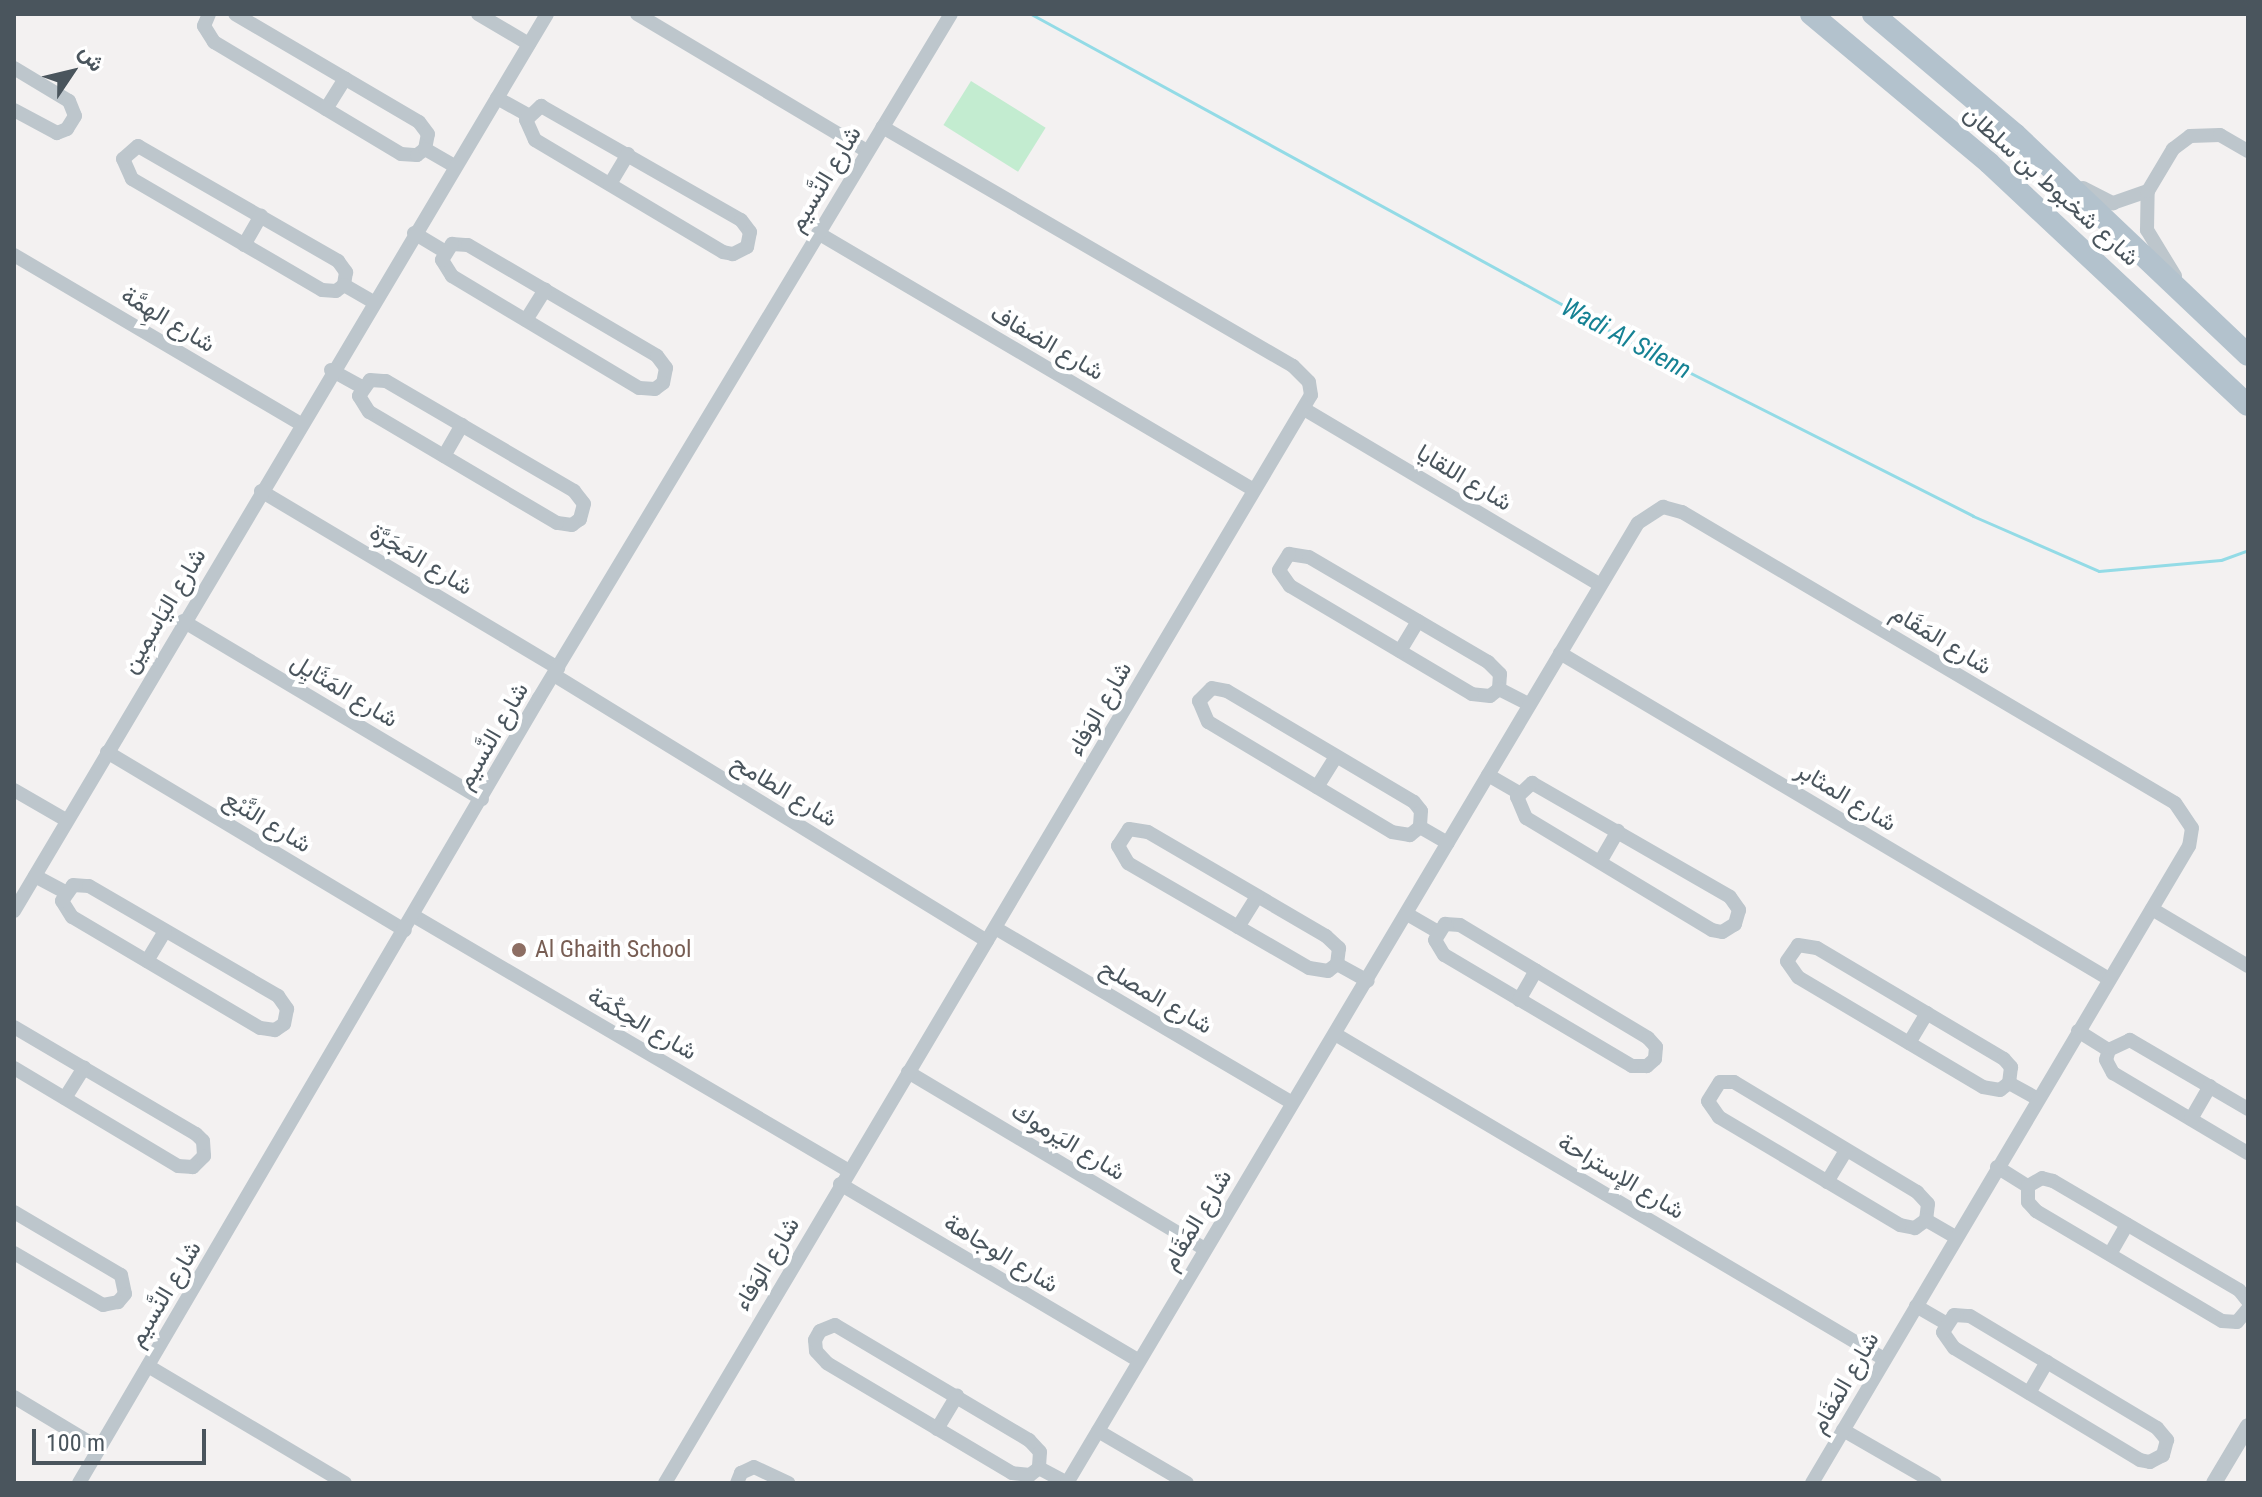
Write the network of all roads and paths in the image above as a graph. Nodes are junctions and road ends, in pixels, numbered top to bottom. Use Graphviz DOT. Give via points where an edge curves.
graph roads {
  1 [pos="209,14"];
  2 [pos="235,14"];
  3 [pos="478,14"];
  4 [pos="547,14"];
  5 [pos="637,14"];
  6 [pos="951,14"];
  7 [pos="1811,14"];
  8 [pos="1873,14"];
  9 [pos="529,44"];
  10 [pos="14,68"];
  11 [pos="345,78"];
  12 [pos="497,98"];
  13 [pos="326,109"];
  14 [pos="14,110"];
  15 [pos="528,115"];
  16 [pos="883,127"];
  17 [pos="425,149"];
  18 [pos="867,151"];
  19 [pos="2248,151"];
  20 [pos="628,154"];
  21 [pos="454,166"];
  22 [pos="2055,172"];
  23 [pos="610,184"];
  24 [pos="2148,191"];
  25 [pos="261,215"];
  26 [pos="414,233"];
  27 [pos="818,233"];
  28 [pos="244,245"];
  29 [pos="444,251"];
  30 [pos="14,255"];
  31 [pos="344,285"];
  32 [pos="545,290"];
  33 [pos="2189,296"];
  34 [pos="372,301"];
  35 [pos="526,320"];
  36 [pos="2248,355"];
  37 [pos="331,370"];
  38 [pos="362,387"];
  39 [pos="2248,405"];
  40 [pos="1304,409"];
  41 [pos="299,423"];
  42 [pos="462,425"];
  43 [pos="444,456"];
  44 [pos="1254,490"];
  45 [pos="261,491"];
  46 [pos="1600,585"];
  47 [pos="183,621"];
  48 [pos="1418,621"];
  49 [pos="1400,651"];
  50 [pos="1560,653"];
  51 [pos="554,675"];
  52 [pos="1499,689"];
  53 [pos="1529,704"];
  54 [pos="107,752"];
  55 [pos="1336,756"];
  56 [pos="1488,775"];
  57 [pos="1317,787"];
  58 [pos="14,790"];
  59 [pos="1518,792"];
  60 [pos="482,799"];
  61 [pos="66,820"];
  62 [pos="1420,827"];
  63 [pos="1618,831"];
  64 [pos="1448,843"];
  65 [pos="1600,862"];
  66 [pos="35,876"];
  67 [pos="65,892"];
  68 [pos="1257,896"];
  69 [pos="2152,909"];
  70 [pos="14,911"];
  71 [pos="1407,914"];
  72 [pos="414,916"];
  73 [pos="1238,927"];
  74 [pos="405,930"];
  75 [pos="165,931"];
  76 [pos="1437,931"];
  77 [pos="992,935"];
  78 [pos="147,961"];
  79 [pos="1337,964"];
  80 [pos="2248,966"];
  81 [pos="1536,971"];
  82 [pos="2109,979"];
  83 [pos="1368,981"];
  84 [pos="1519,1000"];
  85 [pos="1927,1013"];
  86 [pos="14,1027"];
  87 [pos="2078,1031"];
  88 [pos="1335,1034"];
  89 [pos="1909,1043"];
  90 [pos="2109,1050"];
  91 [pos="14,1068"];
  92 [pos="84,1068"];
  93 [pos="908,1072"];
  94 [pos="2009,1083"];
  95 [pos="2210,1086"];
  96 [pos="65,1098"];
  97 [pos="2038,1099"];
  98 [pos="1292,1103"];
  99 [pos="2248,1109"];
  100 [pos="2191,1119"];
  101 [pos="1846,1150"];
  102 [pos="2248,1153"];
  103 [pos="1997,1167"];
  104 [pos="849,1171"];
  105 [pos="1827,1182"];
  106 [pos="840,1184"];
  107 [pos="2028,1186"];
  108 [pos="14,1212"];
  109 [pos="1926,1220"];
  110 [pos="2127,1224"];
  111 [pos="1956,1237"];
  112 [pos="1205,1249"];
  113 [pos="14,1253"];
  114 [pos="2110,1254"];
  115 [pos="2248,1301"];
  116 [pos="1916,1306"];
  117 [pos="2248,1309"];
  118 [pos="1946,1323"];
  119 [pos="1884,1359"];
  120 [pos="1139,1361"];
  121 [pos="2047,1362"];
  122 [pos="148,1366"];
  123 [pos="2029,1393"];
  124 [pos="957,1396"];
  125 [pos="14,1397"];
  126 [pos="2248,1426"];
  127 [pos="937,1429"];
  128 [pos="1843,1430"];
  129 [pos="1098,1431"];
  130 [pos="99,1448"];
  131 [pos="1039,1468"];
  132 [pos="82,1479"];
  133 [pos="98,1483"];
  134 [pos="345,1483"];
  135 [pos="665,1483"];
  136 [pos="737,1483"];
  137 [pos="788,1483"];
  138 [pos="1067,1483"];
  139 [pos="1187,1483"];
  140 [pos="1812,1483"];
  141 [pos="1935,1483"];
  142 [pos="2214,1483"];
  1 -- 13 [label="street" via="204,26 214,42"];
  2 -- 11 [label="street"];
  3 -- 9 [label="street"];
  4 -- 9 [label="street, شارع اليَاسمِين"];
  5 -- 18 [label="street"];
  6 -- 16 [label="street, شارع النَّسيم"];
  7 -- 39 [label="main road, شارع شخبوط بن سلطان" via="2001,173"];
  8 -- 22 [label="main road, شارع شخبوط بن سلطان"];
  9 -- 12 [label="street, شارع اليَاسمِين"];
  10 -- 14 [label="street" via="69,101 75,116 57,133"];
  11 -- 13 [label="street"];
  11 -- 17 [label="street" via="423,125 429,139"];
  12 -- 15 [label="street"];
  12 -- 21 [label="street, شارع اليَاسمِين"];
  13 -- 17 [label="street" via="401,154 417,155"];
  15 -- 20 [label="street" via="547,107"];
  15 -- 23 [label="street" via="526,129 535,140"];
  16 -- 18 [label="street, شارع النَّسيم"];
  16 -- 40 [label="street" via="1293,366 1311,388"];
  17 -- 21 [label="street"];
  18 -- 27 [label="street, شارع النَّسيم"];
  19 -- 24 [label="street" via="2220,135 2190,136 2173,149"];
  20 -- 23 [label="street"];
  20 -- 23 [label="street" via="745,223 747,247 738,253 723,252"];
  21 -- 26 [label="street, شارع اليَاسمِين"];
  22 -- 24 [label="street" via="2113,203"];
  22 -- 33 [label="main road, شارع شخبوط بن سلطان"];
  24 -- 33 [label="street" via="2147,230"];
  25 -- 28 [label="street"];
  25 -- 28 [label="street" via="149,148 138,146 125,154 124,168 132,179"];
  25 -- 31 [label="street" via="342,264"];
  26 -- 29 [label="street"];
  26 -- 34 [label="street, شارع اليَاسمِين"];
  27 -- 44 [label="street, شارع الضفاف"];
  27 -- 51 [label="street, شارع النَّسيم"];
  28 -- 31 [label="street" via="326,292"];
  29 -- 32 [label="street" via="463,243"];
  29 -- 35 [label="street" via="443,265 452,276"];
  30 -- 41 [label="street, شارع الهِمَّة"];
  31 -- 34 [label="street"];
  32 -- 35 [label="street"];
  32 -- 35 [label="street" via="661,359 666,368 663,383 655,389 639,388"];
  33 -- 36 [label="main road, شارع شخبوط بن سلطان"];
  34 -- 37 [label="street, شارع اليَاسمِين"];
  37 -- 38 [label="street"];
  37 -- 41 [label="street, شارع اليَاسمِين"];
  38 -- 42 [label="street" via="380,379"];
  38 -- 43 [label="street" via="360,401 369,412"];
  40 -- 44 [label="street, شارع الوَفاء"];
  40 -- 46 [label="street, شارع اللقايا"];
  41 -- 45 [label="street, شارع اليَاسمِين"];
  42 -- 43 [label="street"];
  42 -- 43 [label="street" via="579,495 584,504 580,519 572,525 557,523"];
  44 -- 77 [label="street, شارع الوَفاء"];
  45 -- 47 [label="street, شارع اليَاسمِين"];
  45 -- 51 [label="street, شارع المَجَرَّة"];
  46 -- 50 [label="street, شارع المَقَام"];
  46 -- 69 [label="street, شارع المَقَام" via="1646,514 1663,507 1682,512 2181,808 2191,823 2191,841"];
  47 -- 54 [label="street, شارع اليَاسمِين"];
  47 -- 60 [label="street, شارع المَثَايِل"];
  48 -- 49 [label="street"];
  48 -- 49 [label="street" via="1303,555 1289,554 1282,560 1280,575 1290,586"];
  48 -- 52 [label="street" via="1493,666 1501,679"];
  49 -- 52 [label="street" via="1472,694 1490,696"];
  50 -- 53 [label="street, شارع المَقَام"];
  50 -- 82 [label="street, شارع المثابر"];
  51 -- 60 [label="street, شارع النَّسيم"];
  51 -- 77 [label="street, شارع الطامح" via="943,911"];
  52 -- 53 [label="street"];
  53 -- 56 [label="street, شارع المَقَام"];
  54 -- 61 [label="street, شارع اليَاسمِين"];
  54 -- 74 [label="street, شارع النَّبْع"];
  55 -- 57 [label="street"];
  55 -- 57 [label="street" via="1222,689 1212,688 1201,697 1204,719"];
  55 -- 62 [label="street" via="1414,802 1421,811"];
  56 -- 59 [label="street"];
  56 -- 64 [label="street, شارع المَقَام"];
  57 -- 62 [label="street" via="1398,834 1410,835"];
  58 -- 61 [label="street"];
  59 -- 63 [label="street" via="1538,784"];
  59 -- 65 [label="street" via="1522,815"];
  60 -- 72 [label="street, شارع النَّسيم"];
  61 -- 66 [label="street, شارع اليَاسمِين"];
  62 -- 64 [label="street"];
  63 -- 65 [label="street"];
  63 -- 65 [label="street" via="1734,901 1739,910 1735,924 1722,932 1712,930"];
  64 -- 71 [label="street, شارع المَقَام"];
  66 -- 67 [label="street"];
  66 -- 70 [label="street, شارع اليَاسمِين"];
  67 -- 75 [label="street" via="73,885 89,886"];
  67 -- 78 [label="street" via="68,914"];
  68 -- 73 [label="street"];
  68 -- 73 [label="street" via="1143,829 1129,829 1121,836 1119,851 1128,863"];
  68 -- 79 [label="street" via="1331,939 1339,948"];
  69 -- 80 [label="street"];
  69 -- 82 [label="street, شارع المَقَام"];
  71 -- 76 [label="street"];
  71 -- 83 [label="street, شارع المَقَام"];
  72 -- 74 [label="street, شارع النَّسيم"];
  72 -- 104 [label="street, شارع الحِكْمَة"];
  73 -- 79 [label="street" via="1316,971"];
  74 -- 122 [label="street, شارع النَّسيم"];
  75 -- 78 [label="street"];
  75 -- 78 [label="street" via="282,1000 284,1024 275,1030 260,1028"];
  76 -- 81 [label="street" via="1445,924 1460,925"];
  76 -- 84 [label="street" via="1436,944 1444,955"];
  77 -- 93 [label="street, شارع الوَفاء"];
  77 -- 98 [label="street, شارع المصلح"];
  79 -- 83 [label="street"];
  81 -- 84 [label="street"];
  81 -- 84 [label="street" via="1652,1040 1655,1059 1632,1066"];
  82 -- 87 [label="street, شارع المَقَام"];
  83 -- 88 [label="street, شارع المَقَام"];
  85 -- 89 [label="street"];
  85 -- 89 [label="street" via="1812,945 1798,945 1790,952 1787,961 1793,974"];
  85 -- 94 [label="street" via="2004,1059 2011,1067"];
  86 -- 92 [label="street"];
  87 -- 90 [label="street"];
  87 -- 97 [label="street, شارع المَقَام"];
  88 -- 98 [label="street, شارع المَقَام"];
  88 -- 119 [label="street, شارع الإستراحة"];
  89 -- 94 [label="street" via="1989,1089"];
  90 -- 95 [label="street" via="2130,1040"];
  90 -- 100 [label="street" via="2106,1060 2113,1073"];
  91 -- 96 [label="street"];
  92 -- 96 [label="street"];
  92 -- 96 [label="street" via="200,1137 205,1146 202,1161 193,1167 178,1166"];
  93 -- 104 [label="street, شارع الوَفاء"];
  93 -- 112 [label="street, شارع اليَرموك"];
  94 -- 97 [label="street"];
  95 -- 99 [label="street"];
  95 -- 100 [label="street"];
  97 -- 103 [label="street, شارع المَقَام"];
  98 -- 112 [label="street, شارع المَقَام"];
  100 -- 102 [label="street"];
  101 -- 105 [label="street"];
  101 -- 105 [label="street" via="1734,1082 1720,1082 1710,1091 1715,1114"];
  101 -- 109 [label="street" via="1921,1196 1928,1204"];
  103 -- 107 [label="street"];
  103 -- 111 [label="street, شارع المَقَام"];
  104 -- 106 [label="street, شارع الوَفاء"];
  105 -- 109 [label="street" via="1905,1228"];
  106 -- 120 [label="street, شارع الوجاهة"];
  106 -- 135 [label="street, شارع الوَفاء"];
  107 -- 110 [label="street" via="2048,1178"];
  107 -- 114 [label="street" via="2031,1207"];
  108 -- 113 [label="street" via="121,1275 125,1294 118,1302 103,1305"];
  109 -- 111 [label="street"];
  110 -- 114 [label="street"];
  110 -- 115 [label="street" via="2239,1290"];
  111 -- 116 [label="street, شارع المَقَام"];
  112 -- 120 [label="street, شارع المَقَام"];
  114 -- 117 [label="street" via="2227,1323 2241,1320"];
  116 -- 118 [label="street"];
  116 -- 119 [label="street, شارع المَقَام"];
  118 -- 121 [label="street" via="1954,1315 1970,1316"];
  118 -- 123 [label="street" via="1950,1345"];
  119 -- 128 [label="street, شارع المَقَام"];
  120 -- 129 [label="street, شارع المَقَام"];
  121 -- 123 [label="street"];
  121 -- 123 [label="street" via="2161,1431 2167,1440 2163,1455 2155,1461 2140,1460"];
  122 -- 130 [label="street, شارع النَّسيم"];
  122 -- 134 [label="street"];
  124 -- 127 [label="street"];
  124 -- 127 [label="street, شارع المَقَام" via="840,1326 817,1335 816,1351 827,1363"];
  124 -- 131 [label="street, شارع المَقَام" via="1034,1443 1042,1457"];
  125 -- 130 [label="street"];
  126 -- 142 [label="street"];
  127 -- 131 [label="street, شارع المَقَام" via="1012,1473 1030,1475"];
  128 -- 140 [label="street, شارع المَقَام"];
  128 -- 141 [label="street"];
  129 -- 138 [label="street, شارع المَقَام"];
  129 -- 139 [label="street"];
  130 -- 132 [label="street, شارع النَّسيم"];
  131 -- 138 [label="street, شارع المَقَام"];
  132 -- 133 [label="street"];
  136 -- 137 [label="street" via="741,1473 754,1467"];
}
